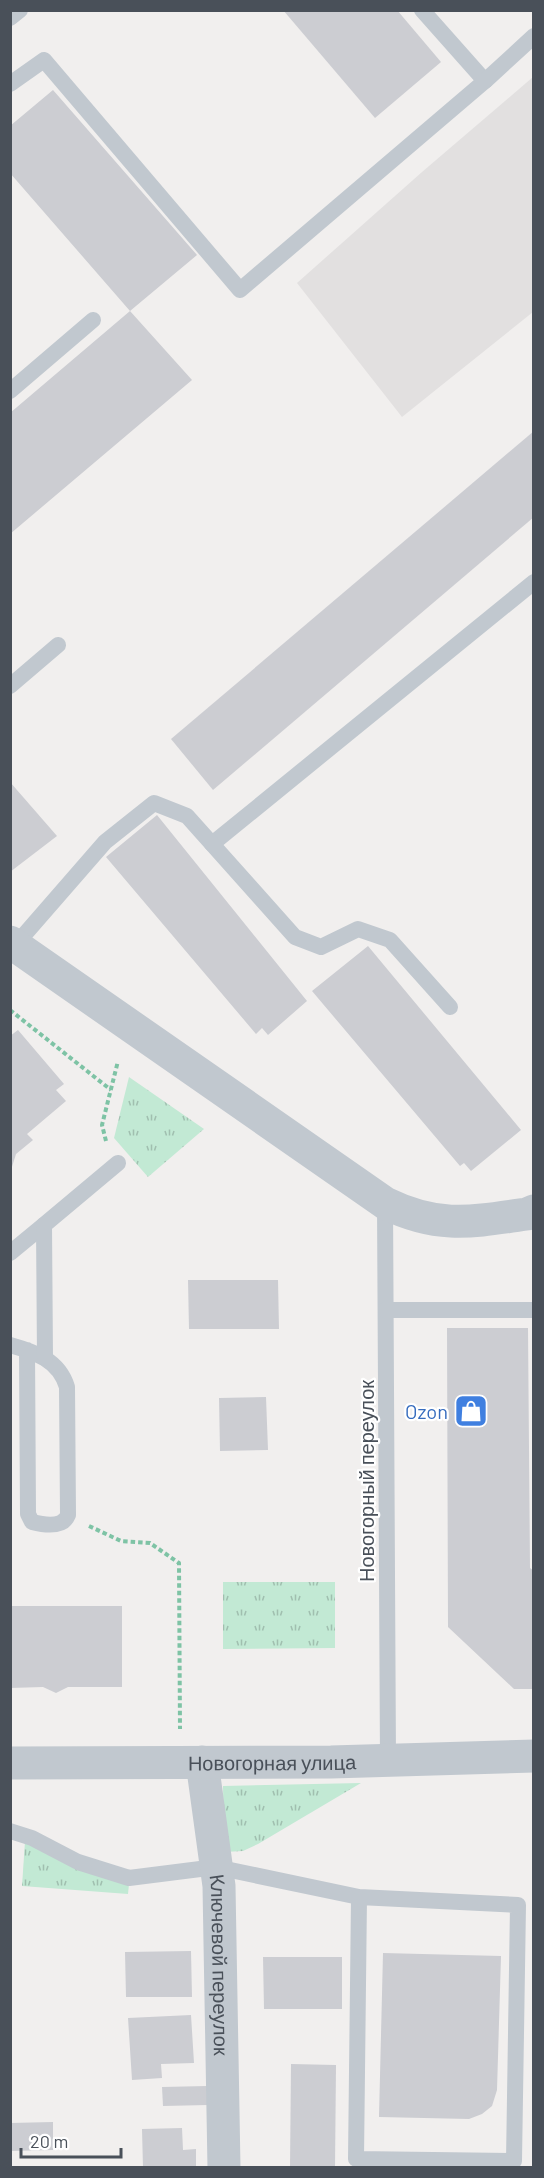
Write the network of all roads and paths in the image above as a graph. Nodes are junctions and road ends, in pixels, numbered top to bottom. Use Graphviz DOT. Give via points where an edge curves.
graph roads {
  1 [pos="20,10"];
  2 [pos="422,10"];
  3 [pos="10,18"];
  4 [pos="534,36"];
  5 [pos="486,81"];
  6 [pos="10,84"];
  7 [pos="93,320"];
  8 [pos="10,391"];
  9 [pos="534,582"];
  10 [pos="58,645"];
  11 [pos="10,686"];
  12 [pos="212,844"];
  13 [pos="12,946"];
  14 [pos="450,1006"];
  15 [pos="10,1010"];
  16 [pos="118,1061"];
  17 [pos="111,1090"];
  18 [pos="118,1163"];
  19 [pos="385,1203"];
  20 [pos="534,1211"];
  21 [pos="44,1225"];
  22 [pos="10,1253"];
  23 [pos="386,1310"];
  24 [pos="534,1310"];
  25 [pos="10,1345"];
  26 [pos="27,1350"];
  27 [pos="45,1358"];
  28 [pos="68,1515"];
  29 [pos="180,1734"];
  30 [pos="534,1756"];
  31 [pos="388,1760"];
  32 [pos="202,1762"];
  33 [pos="10,1763"];
  34 [pos="10,1831"];
  35 [pos="216,1867"];
  36 [pos="359,1897"];
  37 [pos="224,2168"];
  1 -- 3 [label="lane"];
  2 -- 5 [label="lane"];
  4 -- 5 [label="lane"];
  5 -- 6 [label="lane" via="240,290 44,60"];
  7 -- 8 [label="lane"];
  9 -- 12 [label="lane"];
  10 -- 11 [label="lane"];
  12 -- 13 [label="lane" via="187,816 154,803 105,842"];
  12 -- 14 [label="lane" via="295,938 321,947 358,929 390,940"];
  13 -- 19 [label="street"];
  15 -- 17 [label="path"];
  16 -- 17 [label="path"];
  17 -- 18 [label="path" via="102,1131"];
  18 -- 21 [label="lane"];
  19 -- 20 [label="street" via="443,1222 469,1222"];
  19 -- 23 [label="lane, Новогорный переулок"];
  21 -- 22 [label="lane"];
  21 -- 27 [label="lane"];
  23 -- 24 [label="lane"];
  23 -- 31 [label="lane, Новогорный переулок"];
  25 -- 26 [label="lane"];
  26 -- 27 [label="lane"];
  26 -- 28 [label="lane" via="28,1514 32,1522 39,1524 62,1523"];
  27 -- 28 [label="lane" via="57,1367 67,1387"];
  28 -- 29 [label="path" via="121,1541 150,1543 179,1563"];
  30 -- 31 [label="street, Новогорная улица"];
  31 -- 32 [label="street, Новогорная улица"];
  32 -- 33 [label="street, Новогорная улица"];
  32 -- 35 [label="street, Ключевой переулок"];
  34 -- 35 [label="lane" via="78,1862 129,1878"];
  35 -- 36 [label="lane"];
  35 -- 37 [label="street, Ключевой переулок"];
  36 -- 36 [label="lane" via="356,2159 514,2162 518,1905"];
}
